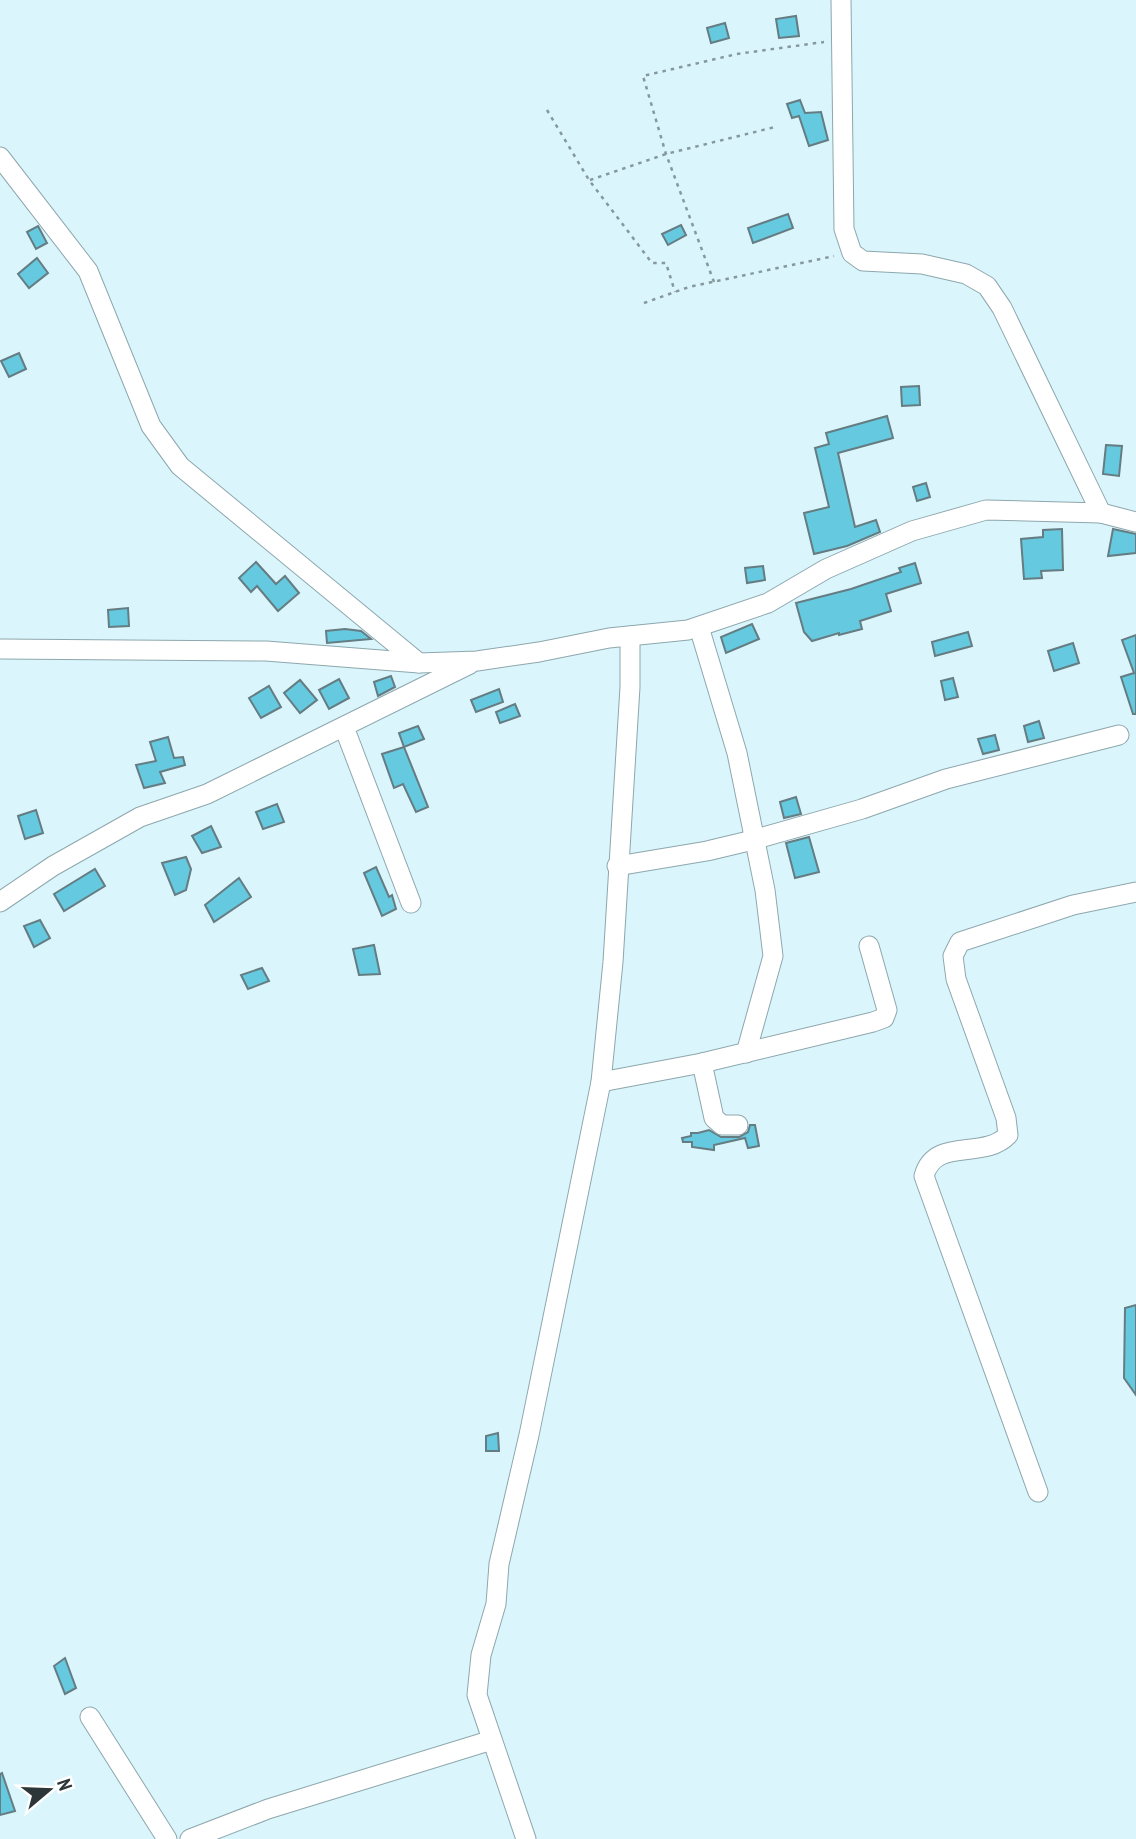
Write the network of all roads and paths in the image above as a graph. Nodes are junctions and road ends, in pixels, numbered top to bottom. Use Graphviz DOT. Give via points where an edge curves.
graph roads {
  1 [pos="841,0"];
  2 [pos="841,40"];
  3 [pos="547,110"];
  4 [pos="775,127"];
  5 [pos="666,154"];
  6 [pos="0,157"];
  7 [pos="589,180"];
  8 [pos="852,253"];
  9 [pos="714,282"];
  10 [pos="675,292"];
  11 [pos="644,303"];
  12 [pos="1101,513"];
  13 [pos="1136,522"];
  14 [pos="699,627"];
  15 [pos="630,636"];
  16 [pos="0,649"];
  17 [pos="477,661"];
  18 [pos="419,663"];
  19 [pos="344,727"];
  20 [pos="1119,735"];
  21 [pos="753,840"];
  22 [pos="617,866"];
  23 [pos="1136,892"];
  24 [pos="0,902"];
  25 [pos="411,903"];
  26 [pos="869,946"];
  27 [pos="746,1053"];
  28 [pos="702,1063"];
  29 [pos="601,1082"];
  30 [pos="738,1125"];
  31 [pos="1038,1492"];
  32 [pos="90,1717"];
  33 [pos="492,1740"];
  34 [pos="167,1839"];
  35 [pos="190,1839"];
  36 [pos="526,1839"];
  1 -- 2 [label="street"];
  2 -- 5 [label="path" via="737,54 643,76"];
  2 -- 8 [label="street" via="844,229"];
  3 -- 7 [label="path"];
  4 -- 5 [label="path"];
  5 -- 7 [label="path"];
  5 -- 9 [label="path"];
  6 -- 18 [label="street" via="88,271 151,426 180,466"];
  7 -- 10 [label="path" via="652,262 666,263"];
  8 -- 9 [label="path"];
  8 -- 12 [label="street" via="863,261 922,264 966,274 987,286 1002,308"];
  9 -- 10 [label="path"];
  10 -- 11 [label="path"];
  12 -- 13 [label="street"];
  12 -- 14 [label="street" via="986,510 912,531 826,569 768,603"];
  14 -- 15 [label="street"];
  14 -- 21 [label="street" via="737,754"];
  15 -- 17 [label="street"];
  15 -- 22 [label="street"];
  16 -- 18 [label="street" via="266,651"];
  17 -- 18 [label="street"];
  17 -- 19 [label="street"];
  19 -- 24 [label="street" via="207,794 140,817"];
  19 -- 25 [label="street"];
  20 -- 21 [label="street" via="946,779"];
  21 -- 22 [label="street"];
  21 -- 27 [label="street" via="774,956"];
  22 -- 29 [label="street"];
  23 -- 31 [label="street" via="1073,905 960,942 953,956 956,979 1008,1135 999,1144 937,1155 927,1163 924,1175"];
  26 -- 27 [label="street" via="887,1010 884,1018"];
  27 -- 28 [label="street"];
  28 -- 29 [label="street"];
  28 -- 30 [label="street" via="714,1118 722,1125"];
  29 -- 33 [label="street" via="499,1564 496,1604 481,1655 477,1695"];
  32 -- 34 [label="street"];
  33 -- 35 [label="street" via="268,1809"];
  33 -- 36 [label="street"];
}
